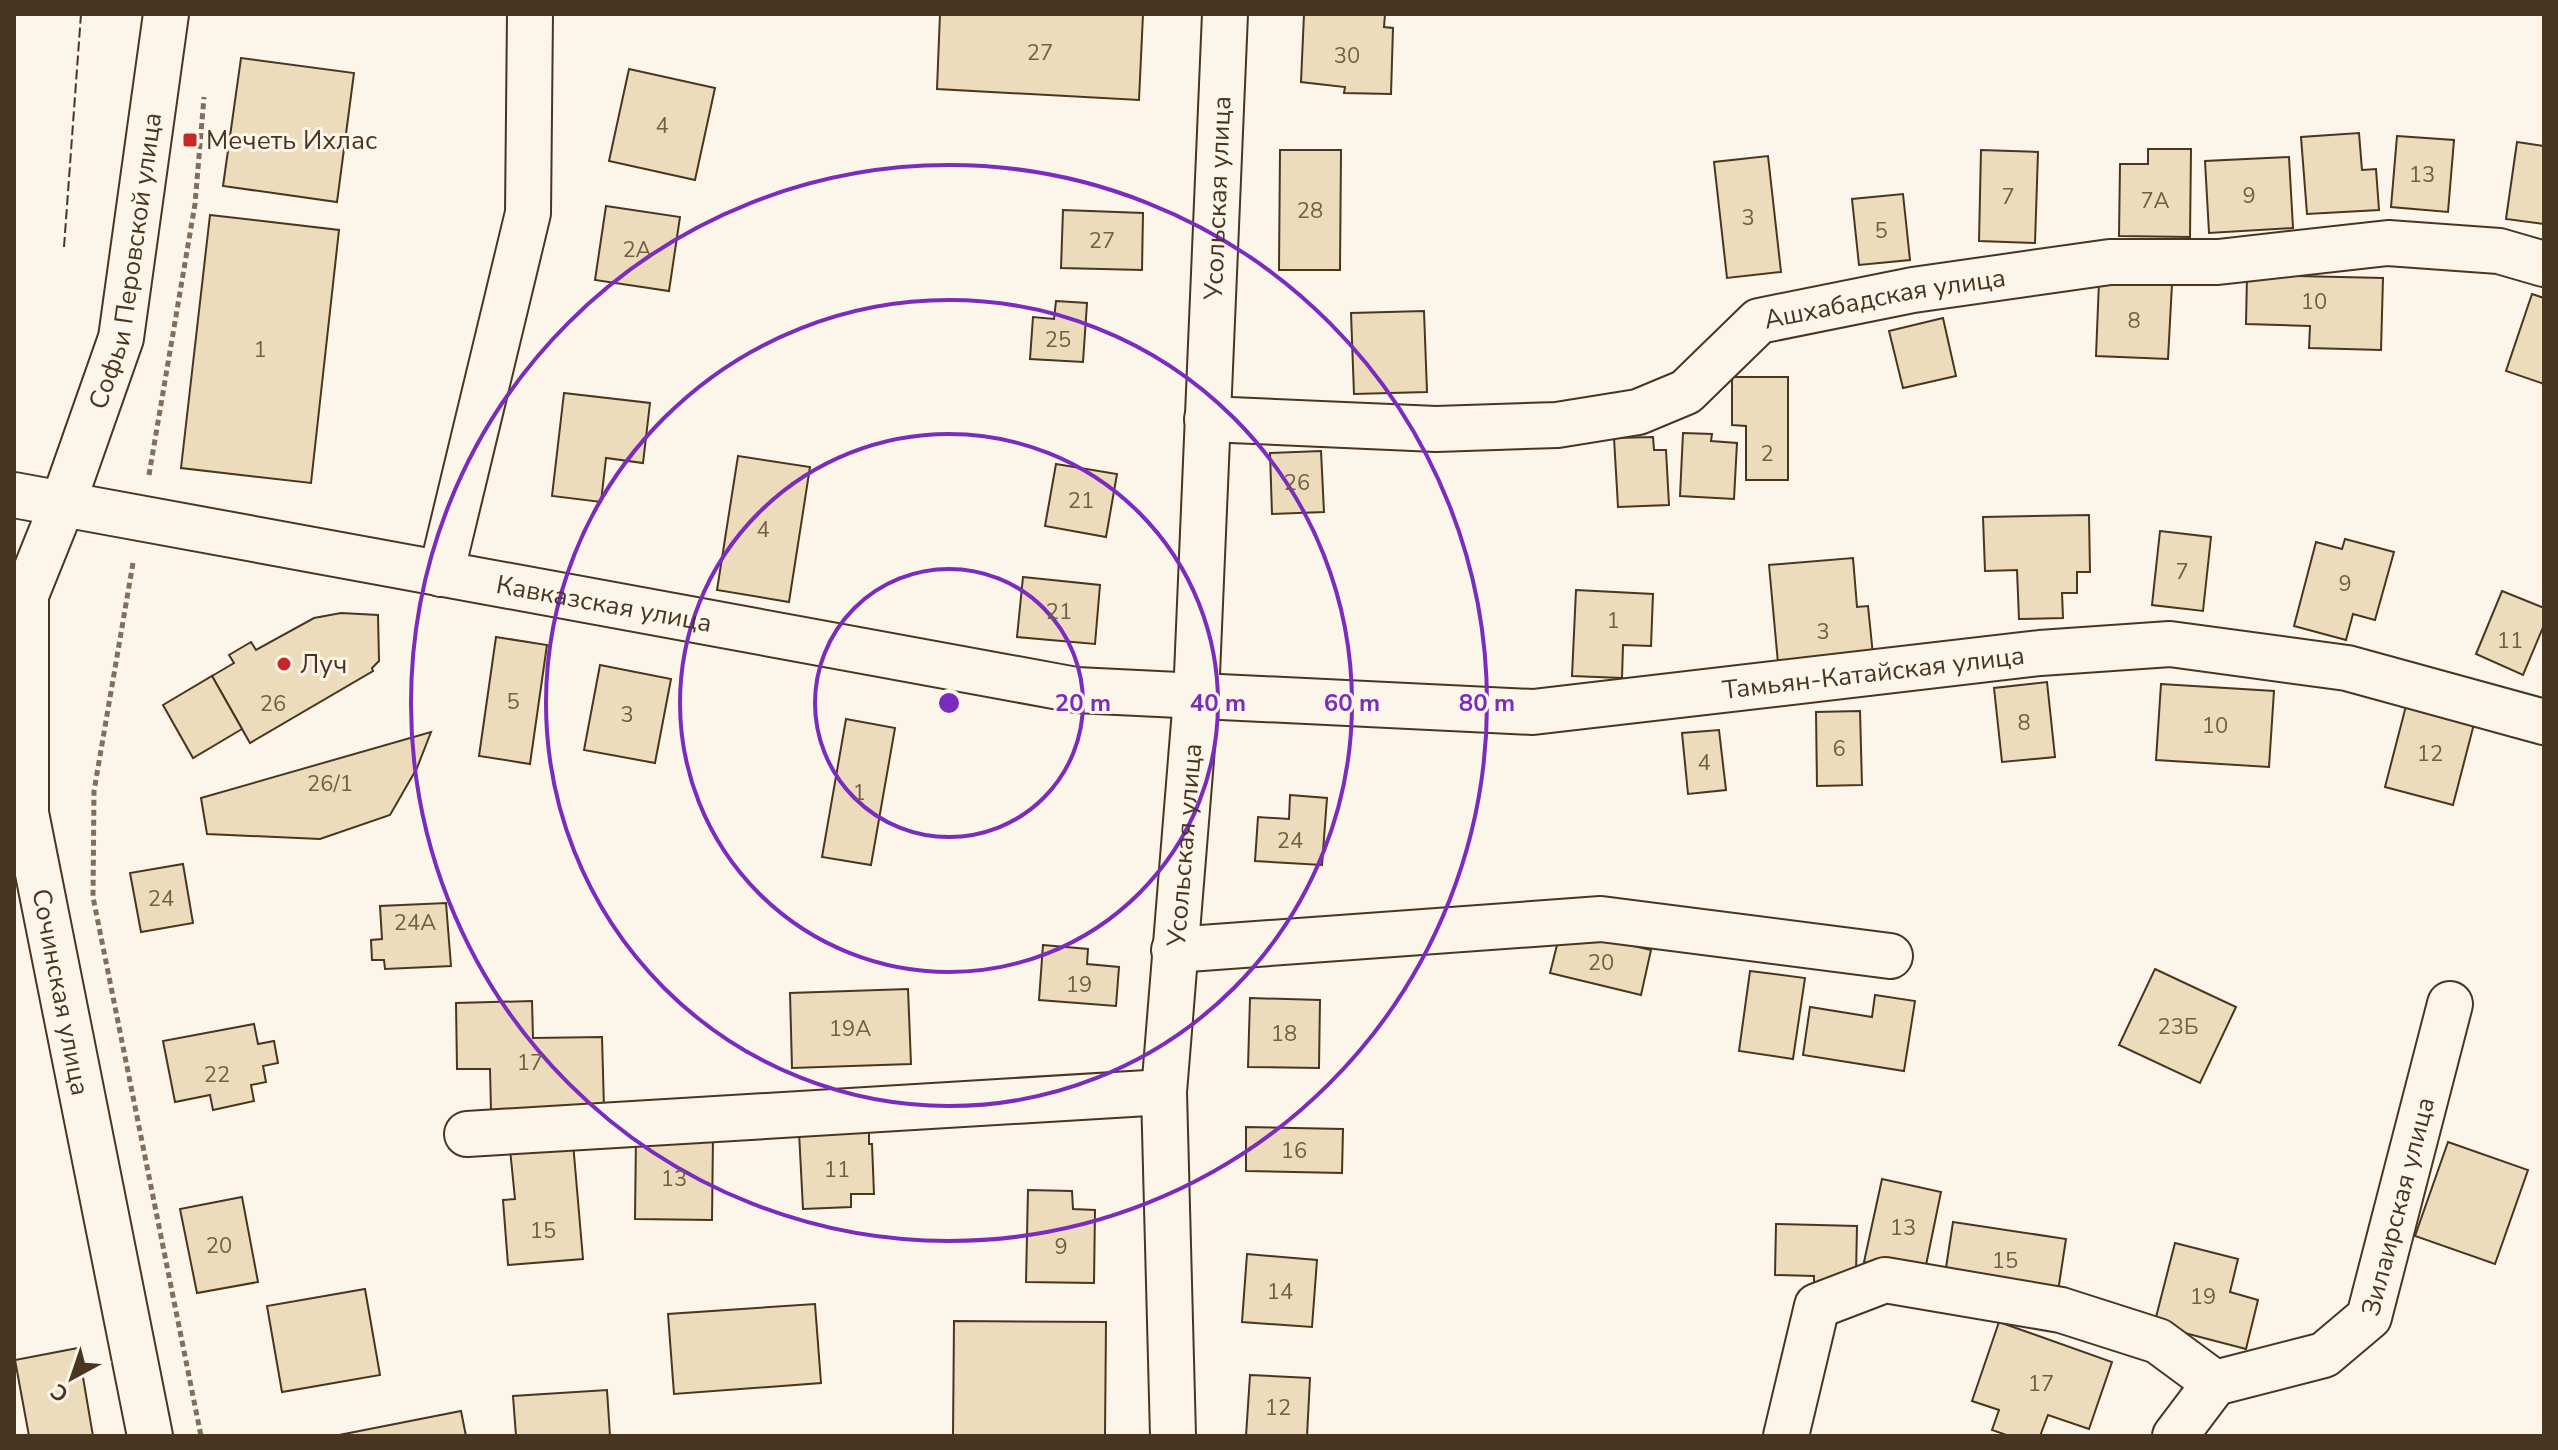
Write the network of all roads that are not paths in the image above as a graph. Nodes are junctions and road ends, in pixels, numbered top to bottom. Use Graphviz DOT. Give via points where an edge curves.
graph roads {
  1 [pos="166,14"];
  2 [pos="530,14"];
  3 [pos="1225,14"];
  4 [pos="2544,264"];
  5 [pos="1207,419"];
  6 [pos="14,495"];
  7 [pos="63,503"];
  8 [pos="441,574"];
  9 [pos="1196,698"];
  10 [pos="2544,722"];
  11 [pos="1174,950"];
  12 [pos="1890,956"];
  13 [pos="2450,1004"];
  14 [pos="1164,1092"];
  15 [pos="467,1134"];
  16 [pos="2215,1383"];
  17 [pos="150,1436"];
  18 [pos="1173,1436"];
  19 [pos="1786,1436"];
  20 [pos="2175,1436"];
  1 -- 7 [label="street, Софьи Перовской улица" via="121,338"];
  2 -- 8 [label="street" via="528,213"];
  3 -- 5 [label="street, Усольская улица"];
  4 -- 5 [label="street, Ашхабадская улица" via="2499,251 2388,243 2218,262 2110,262 1913,290 1759,321 1686,392 1638,412 1557,425 1436,429"];
  5 -- 9 [label="street, Усольская улица"];
  6 -- 7 [label="street, Кавказская улица"];
  7 -- 8 [label="street, Кавказская улица"];
  7 -- 17 [label="street, Сочинская улица" via="26,595 26,813"];
  8 -- 9 [label="street, Кавказская улица" via="1076,690"];
  9 -- 10 [label="street, Тамьян-Катайская улица" via="1533,712 2040,653 2170,644 2347,668"];
  9 -- 11 [label="street, Усольская улица"];
  11 -- 12 [label="street" via="1601,919"];
  11 -- 14 [label="street, Усольская улица"];
  13 -- 16 [label="street, Зилаирская улица" via="2369,1317 2324,1355"];
  14 -- 15 [label="street"];
  14 -- 18 [label="street, Усольская улица"];
  16 -- 19 [label="street" via="2158,1341 2061,1310 1885,1280 1817,1306"];
  16 -- 20 [label="street"];
}
